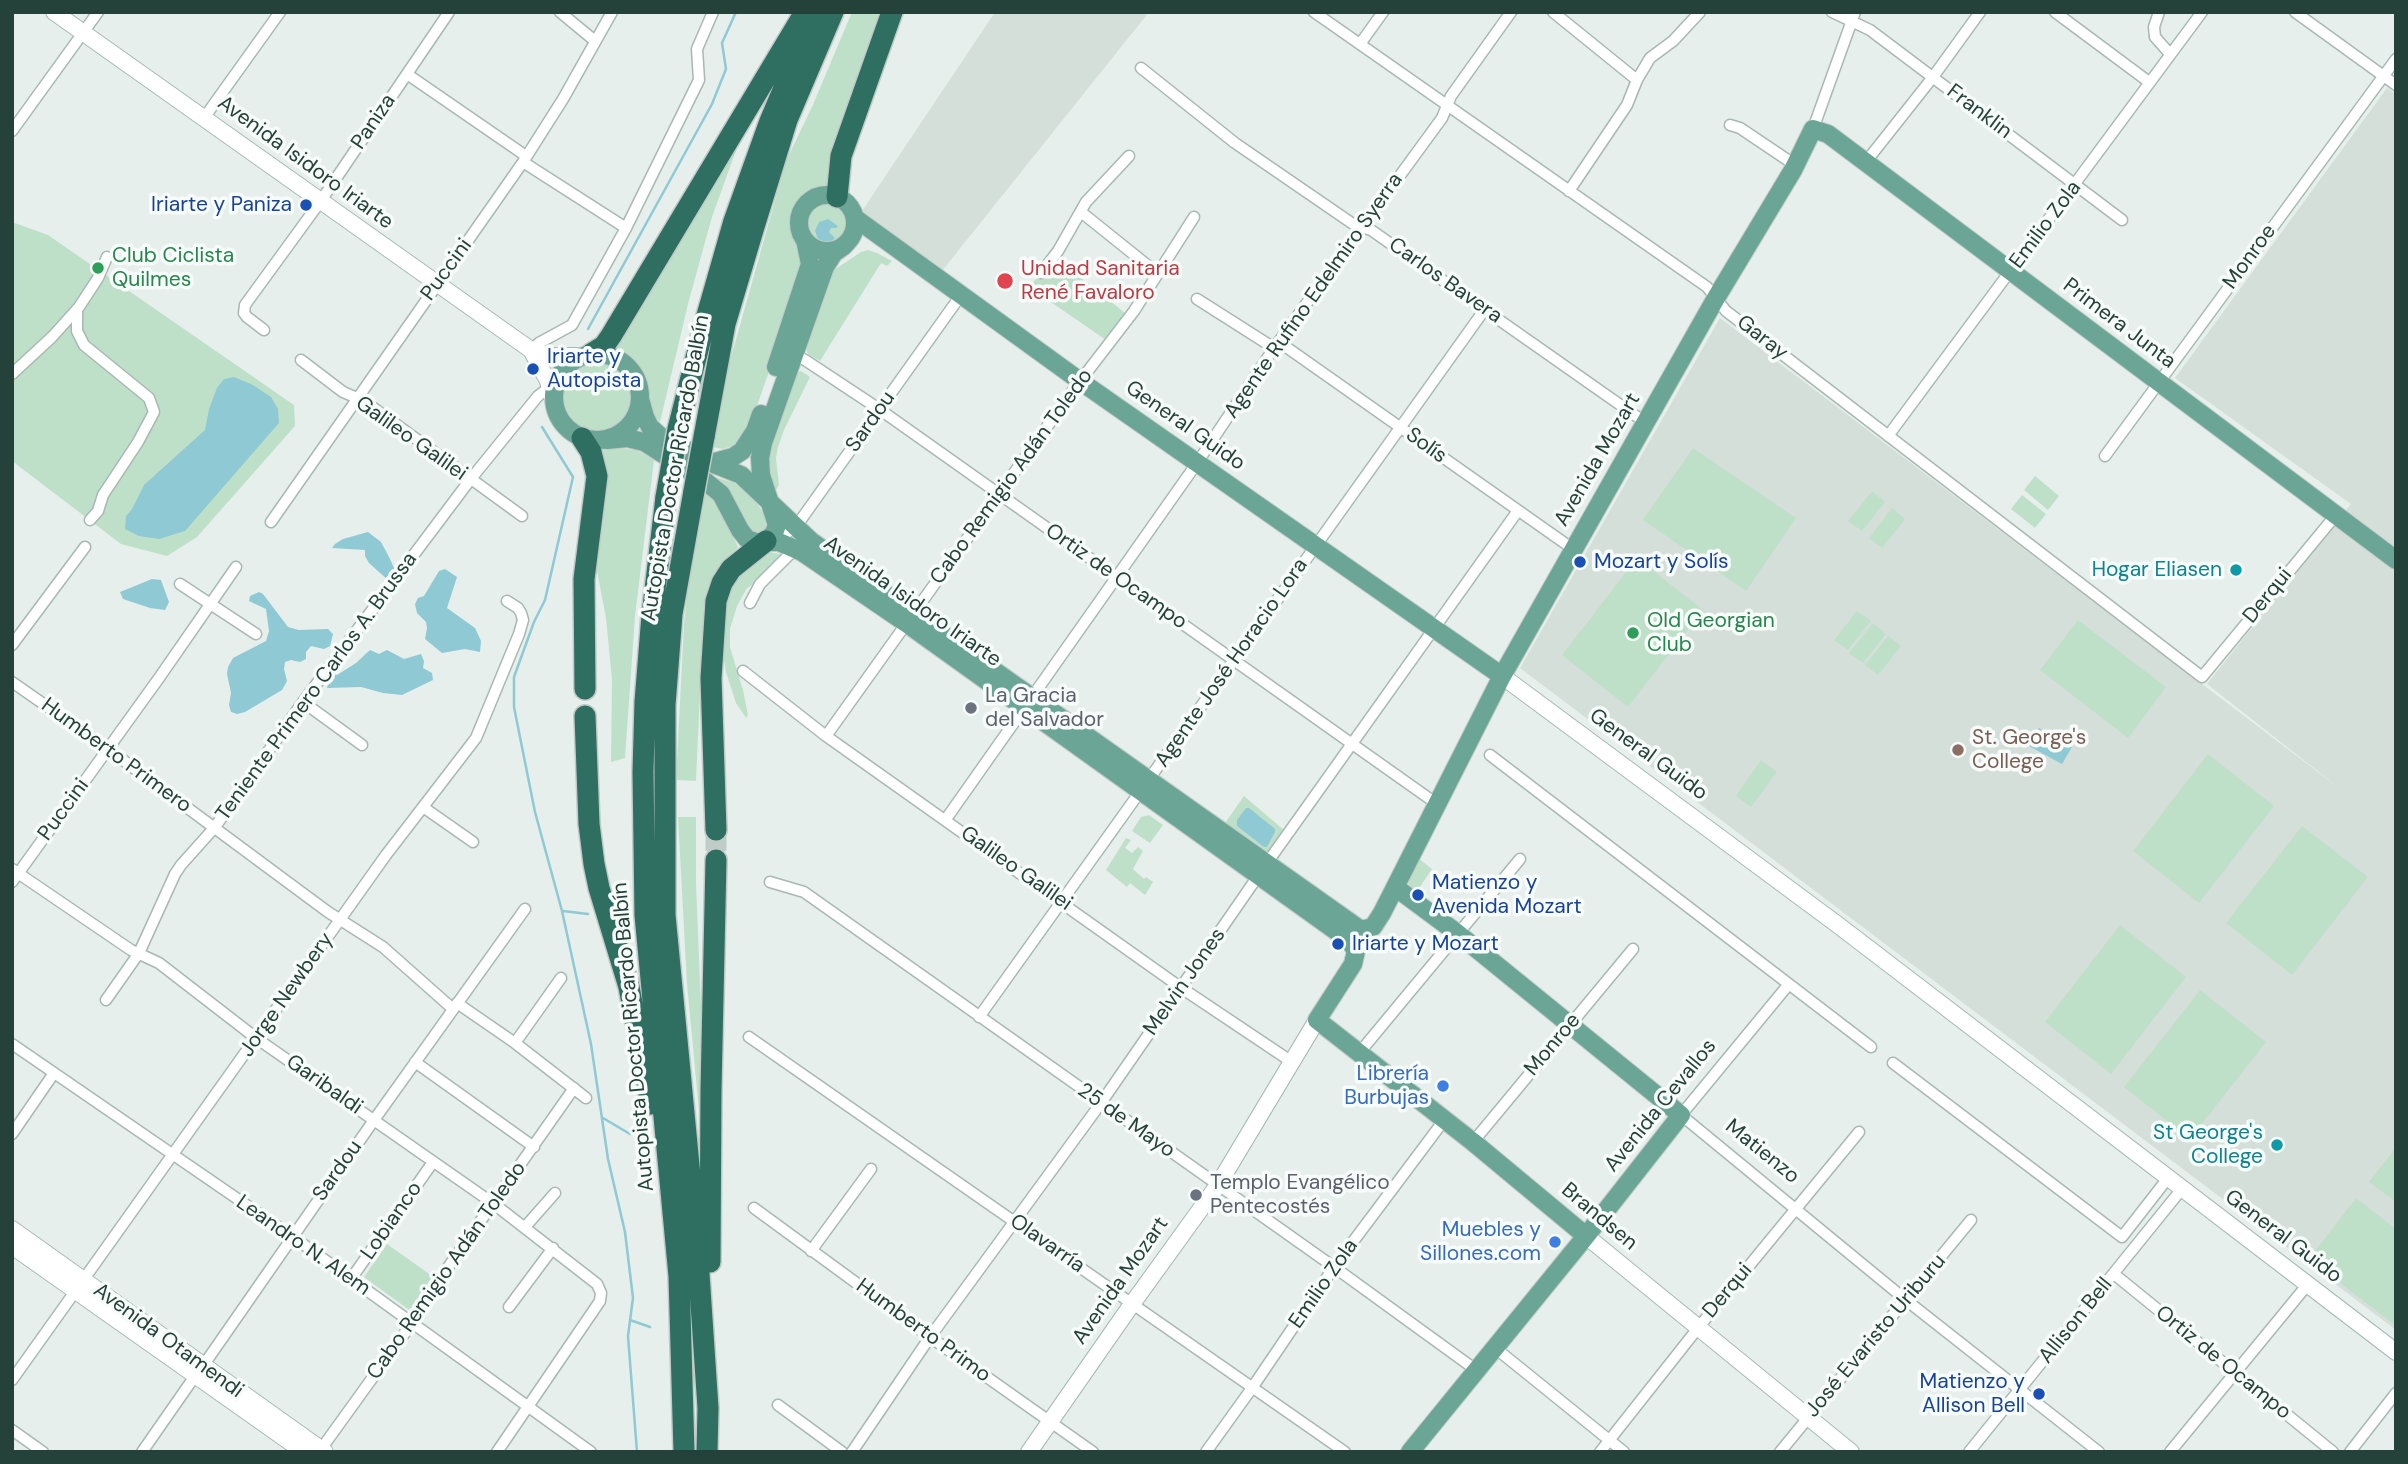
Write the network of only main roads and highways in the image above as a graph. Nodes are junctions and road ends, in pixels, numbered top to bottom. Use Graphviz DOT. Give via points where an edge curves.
graph roads {
  1 [pos="54,12"];
  2 [pos="805,12"];
  3 [pos="816,12"];
  4 [pos="833,12"];
  5 [pos="892,12"];
  6 [pos="1813,129"];
  7 [pos="837,197"];
  8 [pos="855,218"];
  9 [pos="805,240"];
  10 [pos="844,246"];
  11 [pos="531,350"];
  12 [pos="587,355"];
  13 [pos="552,393"];
  14 [pos="640,399"];
  15 [pos="582,439"];
  16 [pos="607,440"];
  17 [pos="711,463"];
  18 [pos="771,505"];
  19 [pos="769,541"];
  20 [pos="803,547"];
  21 [pos="2396,560"];
  22 [pos="1502,676"];
  23 [pos="584,689"];
  24 [pos="585,716"];
  25 [pos="716,831"];
  26 [pos="716,860"];
  27 [pos="1263,869"];
  28 [pos="1395,887"];
  29 [pos="1373,927"];
  30 [pos="1356,956"];
  31 [pos="1317,1020"];
  32 [pos="1681,1115"];
  33 [pos="12,1229"];
  34 [pos="1587,1236"];
  35 [pos="12,1246"];
  36 [pos="679,1276"];
  37 [pos="81,1286"];
  38 [pos="2396,1352"];
  39 [pos="199,1371"];
  40 [pos="708,1408"];
  41 [pos="322,1451"];
  42 [pos="304,1452"];
  43 [pos="684,1452"];
  44 [pos="707,1452"];
  45 [pos="1029,1452"];
  46 [pos="1410,1452"];
  47 [pos="1851,1452"];
  1 -- 11 [label="main road, Avenida Isidoro Iriarte"];
  2 -- 12 [label="highway" via="611,336"];
  3 -- 36 [label="highway, Autopista Doctor Ricardo Balbín, bridge" via="734,221 704,326 678,429 652,615 643,772 645,915"];
  4 -- 40 [label="highway, Autopista Doctor Ricardo Balbín, bridge" via="787,120 725,324 672,614 665,915"];
  5 -- 7 [label="highway" via="841,156"];
  6 -- 21 [label="main road, Primera Junta" via="1828,134"];
  6 -- 22 [label="main road, Avenida Mozart"];
  7 -- 8 [label="main road"];
  7 -- 9 [label="main road" via="819,197 805,207 800,224"];
  8 -- 10 [label="main road" via="853,234"];
  8 -- 22 [label="main road, General Guido"];
  9 -- 10 [label="main road" via="819,250"];
  9 -- 17 [label="main road" via="810,264 755,431 733,457"];
  10 -- 18 [label="main road" via="825,267 761,450 761,474"];
  11 -- 12 [label="main road, Avenida Isidoro Iriarte" via="549,356"];
  11 -- 13 [label="main road, Avenida Isidoro Iriarte"];
  12 -- 13 [label="main road" via="573,360 558,377"];
  12 -- 14 [label="main road" via="604,354 626,365 639,387"];
  13 -- 15 [label="main road" via="562,423"];
  14 -- 16 [label="main road" via="630,425"];
  14 -- 17 [label="main road, Avenida Isidoro Iriarte" via="655,433"];
  15 -- 16 [label="main road"];
  15 -- 23 [label="highway" via="597,476 584,579"];
  16 -- 19 [label="main road, Avenida Isidoro Iriarte" via="635,439 656,449 715,488 743,535 752,541"];
  17 -- 18 [label="main road, Avenida Isidoro Iriarte" via="741,475"];
  18 -- 19 [label="main road" via="777,525"];
  18 -- 20 [label="main road, Avenida Isidoro Iriarte" via="795,528"];
  19 -- 20 [label="main road, Avenida Isidoro Iriarte"];
  19 -- 25 [label="highway" via="731,569 716,601 711,668"];
  20 -- 27 [label="main road, Avenida Isidoro Iriarte"];
  22 -- 28 [label="main road, Avenida Mozart"];
  22 -- 38 [label="main road, General Guido" via="1839,925"];
  24 -- 36 [label="highway" via="594,864 629,987"];
  26 -- 40 [label="highway"];
  27 -- 29 [label="main road, Avenida Isidoro Iriarte" via="1356,929"];
  27 -- 30 [label="main road, Avenida Isidoro Iriarte" via="1350,941"];
  28 -- 29 [label="main road, Avenida Mozart"];
  28 -- 32 [label="main road, Matienzo"];
  30 -- 31 [label="main road, Avenida Mozart"];
  31 -- 34 [label="main road, Brandsen"];
  31 -- 45 [label="main road, Avenida Mozart" via="1218,1185"];
  32 -- 34 [label="main road, Avenida Cevallos"];
  33 -- 37 [label="main road, Avenida Otamendi"];
  34 -- 46 [label="main road, Avenida Cevallos"];
  34 -- 47 [label="main road, Brandsen"];
  35 -- 37 [label="main road, Avenida Otamendi"];
  36 -- 43 [label="highway, Autopista Doctor Ricardo Balbín"];
  37 -- 39 [label="main road, Avenida Otamendi"];
  39 -- 41 [label="main road, Avenida Otamendi"];
  39 -- 42 [label="main road, Avenida Otamendi"];
  40 -- 44 [label="highway, Autopista Doctor Ricardo Balbín"];
}
